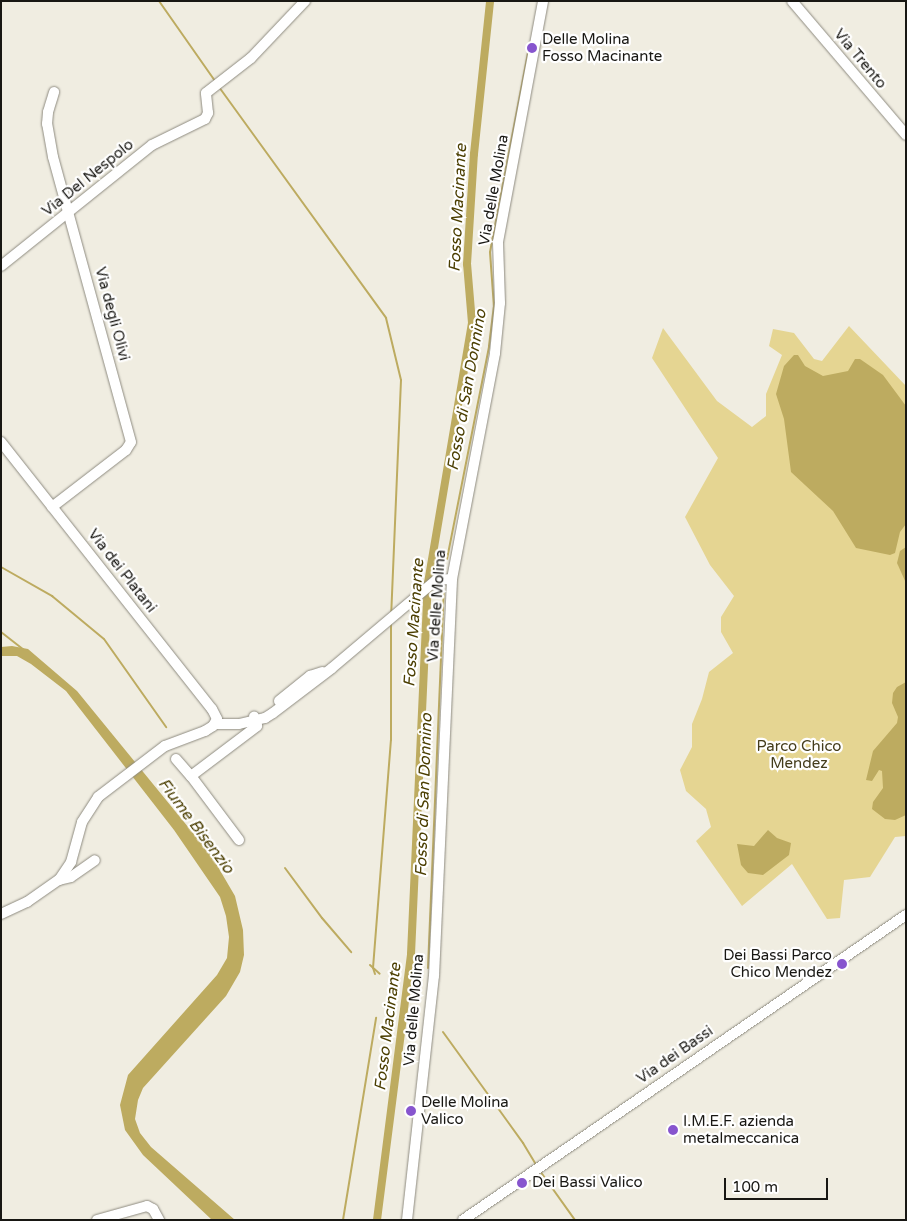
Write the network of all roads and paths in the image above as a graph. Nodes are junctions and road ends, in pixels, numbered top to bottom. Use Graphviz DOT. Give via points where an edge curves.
graph roads {
  1 [pos="305,1"];
  2 [pos="543,1"];
  3 [pos="792,1"];
  4 [pos="54,92"];
  5 [pos="906,135"];
  6 [pos="69,213"];
  7 [pos="1,266"];
  8 [pos="1,442"];
  9 [pos="52,507"];
  10 [pos="452,579"];
  11 [pos="255,718"];
  12 [pos="216,721"];
  13 [pos="176,759"];
  14 [pos="191,776"];
  15 [pos="239,840"];
  16 [pos="95,860"];
  17 [pos="59,880"];
  18 [pos="1,914"];
  19 [pos="906,915"];
  20 [pos="97,1220"];
  21 [pos="159,1220"];
  22 [pos="407,1220"];
  23 [pos="462,1220"];
  1 -- 6 [label="street, Via Del Nespolo" via="251,58 208,92 205,96 208,116 199,124 156,143"];
  2 -- 10 [label="street, Via delle Molina" via="498,242 500,303 495,353"];
  3 -- 5 [label="street, Via Trento"];
  4 -- 6 [label="street, Via degli Olivi" via="48,112 48,131"];
  6 -- 7 [label="street, Via Del Nespolo"];
  6 -- 9 [label="street, Via degli Olivi" via="131,444"];
  8 -- 9 [label="street, Via dei Platani"];
  9 -- 12 [label="street, Via dei Platani" via="212,709"];
  10 -- 11 [label="street" via="441,578 431,584 332,668 310,676"];
  10 -- 22 [label="street, Via delle Molina" via="434,976"];
  11 -- 12 [label="street"];
  11 -- 14 [label="street" via="257,726"];
  12 -- 17 [label="street" via="205,731 165,746 98,797 82,822 69,867"];
  13 -- 14 [label="street"];
  14 -- 15 [label="street"];
  16 -- 17 [label="street" via="71,877"];
  17 -- 18 [label="street" via="27,902"];
  19 -- 23 [label="street, Via dei Bassi"];
  20 -- 21 [label="street" via="147,1206 153,1209"];
}
